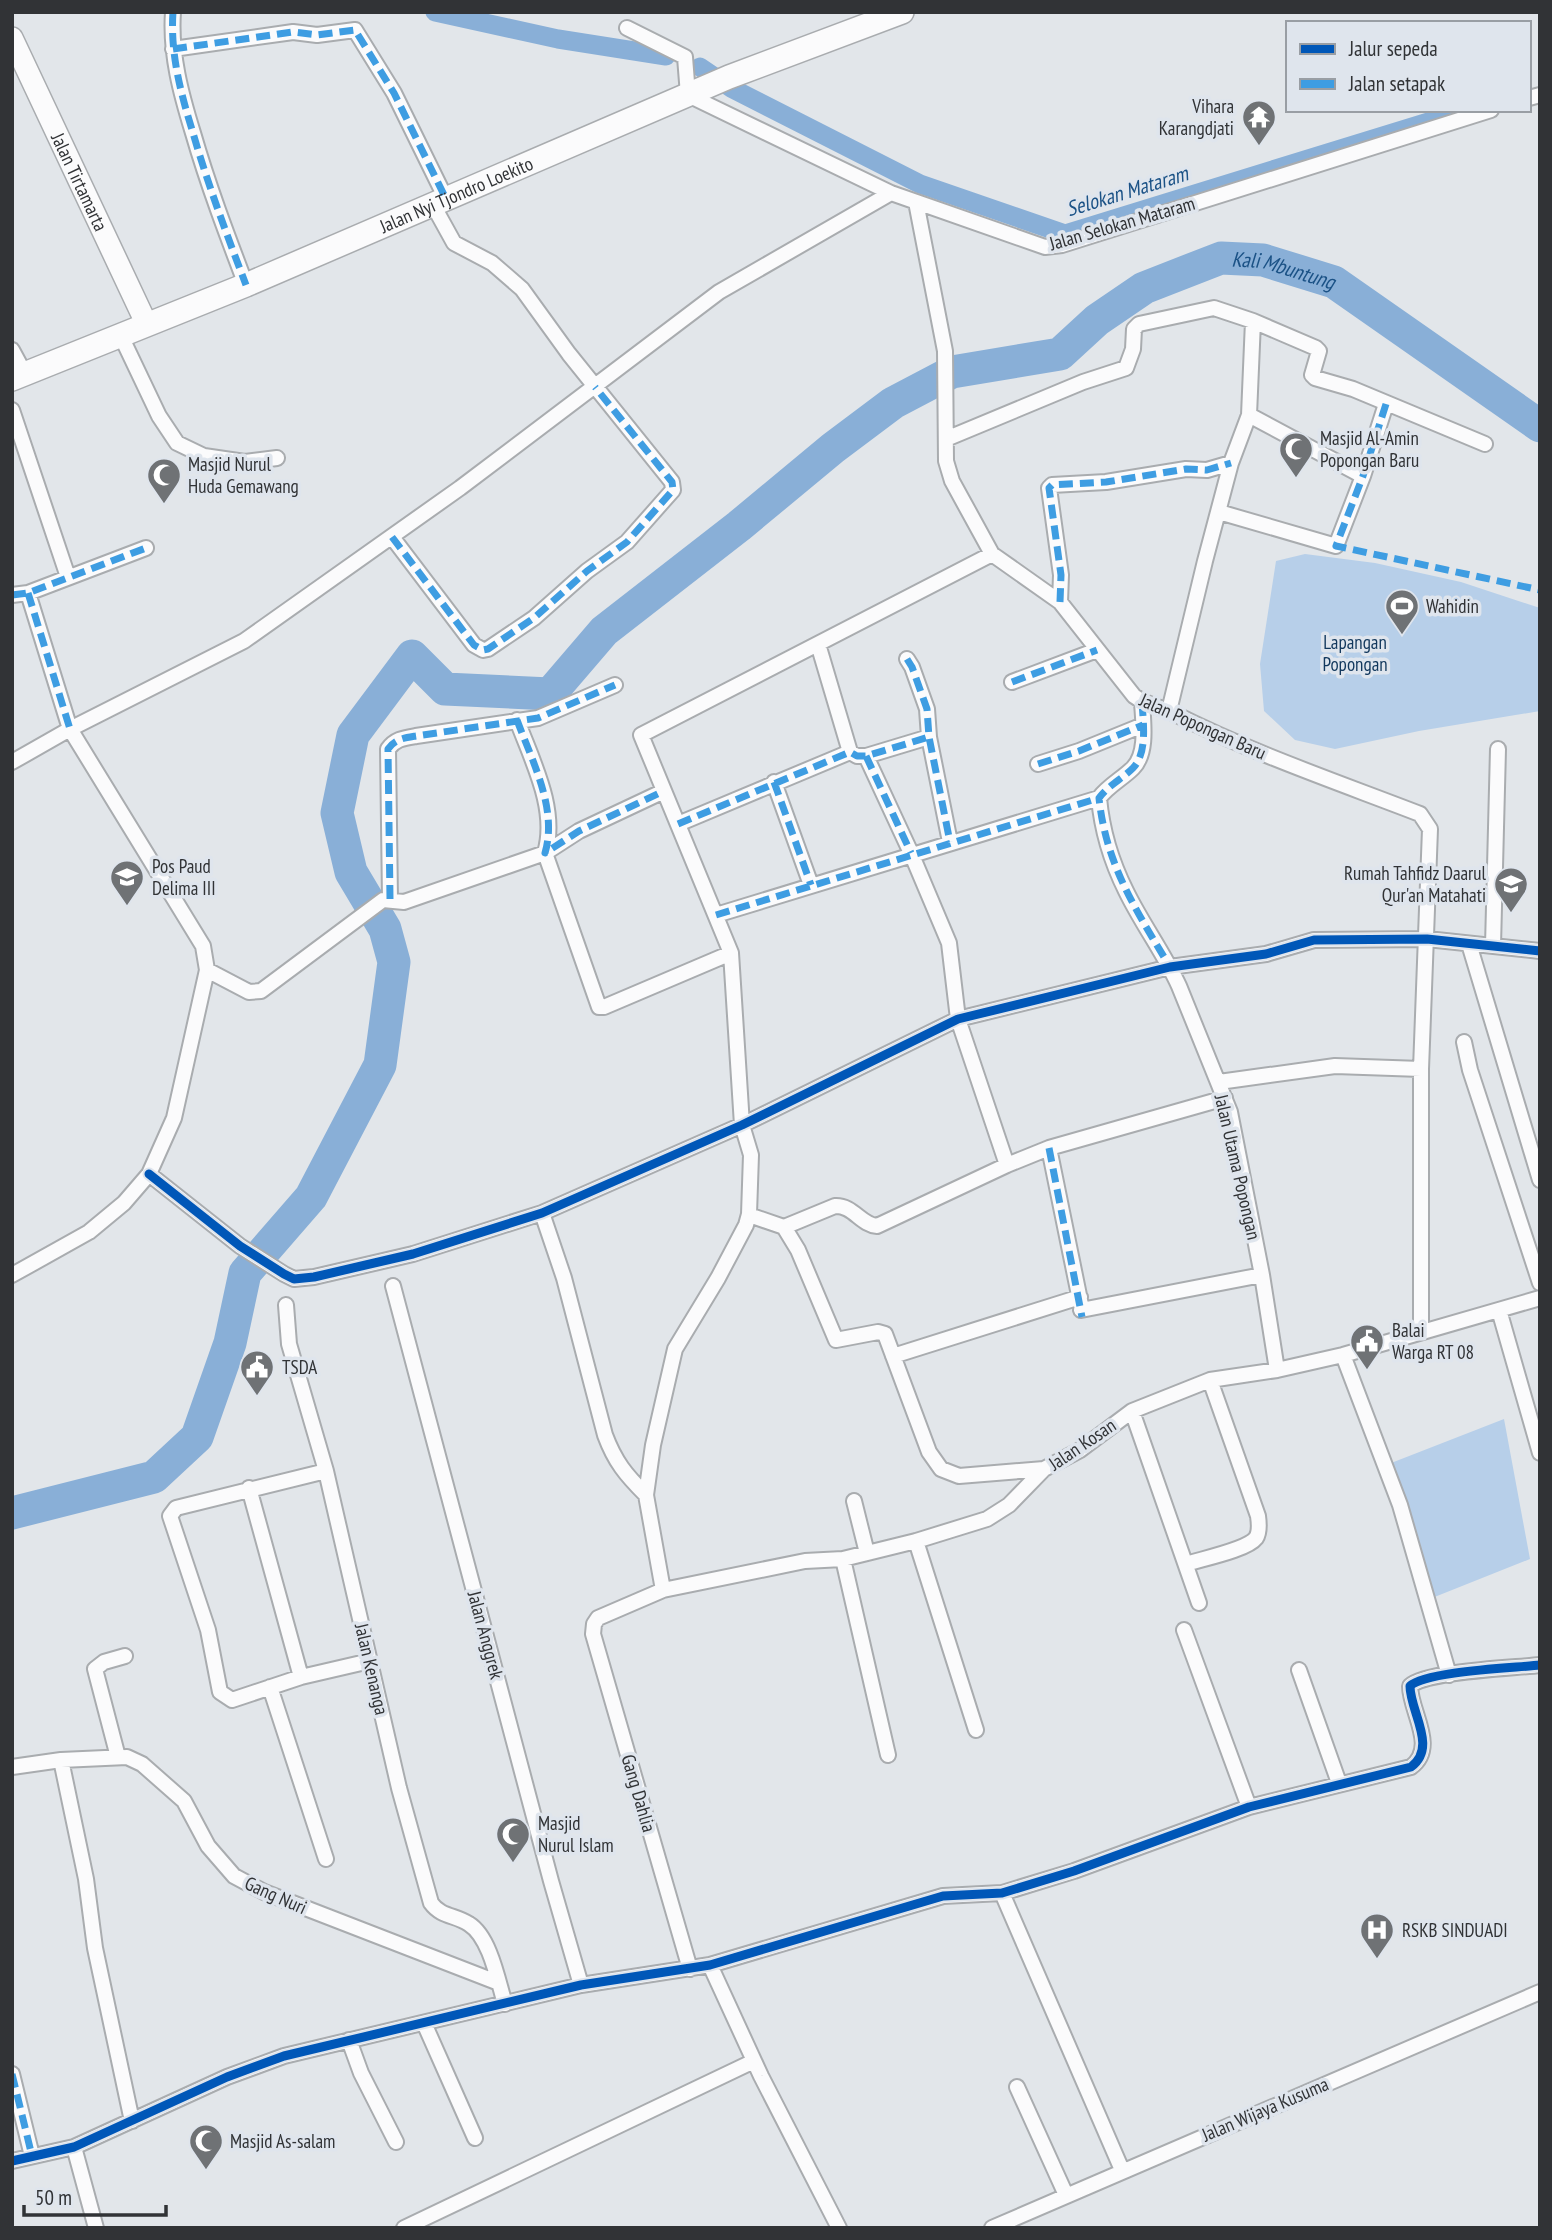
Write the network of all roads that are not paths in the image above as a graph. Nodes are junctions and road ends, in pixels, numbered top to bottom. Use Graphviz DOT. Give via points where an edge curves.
graph roads {
  1 [pos="173,12"];
  2 [pos="902,12"];
  3 [pos="627,28"];
  4 [pos="12,38"];
  5 [pos="173,49"];
  6 [pos="693,93"];
  7 [pos="1485,112"];
  8 [pos="891,193"];
  9 [pos="439,202"];
  10 [pos="916,202"];
  11 [pos="246,285"];
  12 [pos="1253,321"];
  13 [pos="147,326"];
  14 [pos="121,336"];
  15 [pos="12,350"];
  16 [pos="19,377"];
  17 [pos="595,387"];
  18 [pos="1386,404"];
  19 [pos="12,410"];
  20 [pos="1249,415"];
  21 [pos="946,439"];
  22 [pos="1485,444"];
  23 [pos="277,458"];
  24 [pos="1231,463"];
  25 [pos="1363,476"];
  26 [pos="1219,512"];
  27 [pos="392,537"];
  28 [pos="146,548"];
  29 [pos="992,554"];
  30 [pos="68,577"];
  31 [pos="28,593"];
  32 [pos="12,595"];
  33 [pos="1060,603"];
  34 [pos="818,644"];
  35 [pos="1097,650"];
  36 [pos="907,659"];
  37 [pos="1012,682"];
  38 [pos="615,685"];
  39 [pos="1142,702"];
  40 [pos="1169,711"];
  41 [pos="517,720"];
  42 [pos="1143,725"];
  43 [pos="70,729"];
  44 [pos="929,737"];
  45 [pos="1498,749"];
  46 [pos="850,752"];
  47 [pos="866,756"];
  48 [pos="12,762"];
  49 [pos="1038,764"];
  50 [pos="774,782"];
  51 [pos="664,791"];
  52 [pos="1099,798"];
  53 [pos="678,824"];
  54 [pos="950,842"];
  55 [pos="545,853"];
  56 [pos="911,853"];
  57 [pos="811,885"];
  58 [pos="385,901"];
  59 [pos="716,915"];
  60 [pos="1427,939"];
  61 [pos="1469,944"];
  62 [pos="1493,946"];
  63 [pos="1540,951"];
  64 [pos="732,953"];
  65 [pos="1170,967"];
  66 [pos="207,970"];
  67 [pos="958,1019"];
  68 [pos="1464,1042"];
  69 [pos="1421,1069"];
  70 [pos="1219,1082"];
  71 [pos="1225,1098"];
  72 [pos="742,1125"];
  73 [pos="1049,1148"];
  74 [pos="1007,1165"];
  75 [pos="149,1174"];
  76 [pos="1540,1180"];
  77 [pos="542,1213"];
  78 [pos="749,1215"];
  79 [pos="784,1227"];
  80 [pos="12,1275"];
  81 [pos="1262,1275"];
  82 [pos="1540,1283"];
  83 [pos="393,1286"];
  84 [pos="1540,1298"];
  85 [pos="286,1305"];
  86 [pos="1081,1308"];
  87 [pos="1499,1310"];
  88 [pos="1421,1331"];
  89 [pos="1343,1355"];
  90 [pos="893,1356"];
  91 [pos="1277,1370"];
  92 [pos="1210,1380"];
  93 [pos="1132,1411"];
  94 [pos="1540,1453"];
  95 [pos="1044,1469"];
  96 [pos="326,1471"];
  97 [pos="249,1488"];
  98 [pos="646,1496"];
  99 [pos="854,1502"];
  100 [pos="916,1541"];
  101 [pos="867,1553"];
  102 [pos="843,1559"];
  103 [pos="1186,1564"];
  104 [pos="663,1590"];
  105 [pos="1199,1603"];
  106 [pos="598,1618"];
  107 [pos="1184,1630"];
  108 [pos="125,1656"];
  109 [pos="370,1661"];
  110 [pos="1540,1665"];
  111 [pos="1299,1670"];
  112 [pos="1449,1675"];
  113 [pos="301,1677"];
  114 [pos="270,1687"];
  115 [pos="976,1730"];
  116 [pos="888,1755"];
  117 [pos="118,1757"];
  118 [pos="61,1760"];
  119 [pos="12,1767"];
  120 [pos="1339,1783"];
  121 [pos="1249,1807"];
  122 [pos="326,1859"];
  123 [pos="1002,1893"];
  124 [pos="710,1965"];
  125 [pos="690,1969"];
  126 [pos="499,1983"];
  127 [pos="581,1985"];
  128 [pos="1540,1993"];
  129 [pos="505,2004"];
  130 [pos="424,2023"];
  131 [pos="349,2040"];
  132 [pos="754,2061"];
  133 [pos="12,2074"];
  134 [pos="1017,2087"];
  135 [pos="132,2121"];
  136 [pos="475,2138"];
  137 [pos="396,2142"];
  138 [pos="74,2147"];
  139 [pos="32,2156"];
  140 [pos="12,2161"];
  141 [pos="1122,2170"];
  142 [pos="1066,2195"];
  143 [pos="96,2228"];
  144 [pos="404,2228"];
  145 [pos="839,2228"];
  146 [pos="992,2228"];
  1 -- 5 [label="street"];
  2 -- 6 [label="main road, Jalan Nyi Tjondro Loekito"];
  3 -- 6 [label="street" via="685,57"];
  4 -- 13 [label="street, Jalan Tirtamarta"];
  5 -- 9 [label="street" via="293,32 317,35 355,30 394,93"];
  5 -- 11 [label="street" via="211,195"];
  6 -- 8 [label="street, Jalan Selokan Mataram"];
  6 -- 9 [label="main road, Jalan Nyi Tjondro Loekito"];
  7 -- 10 [label="street, Jalan Selokan Mataram" via="1045,247"];
  8 -- 10 [label="street, Jalan Selokan Mataram"];
  8 -- 17 [label="street" via="719,292"];
  9 -- 11 [label="main road, Jalan Nyi Tjondro Loekito"];
  9 -- 17 [label="street" via="454,243 492,262 514,280"];
  10 -- 21 [label="street, Jalan Popongan Baru" via="945,351"];
  11 -- 13 [label="main road, Jalan Nyi Tjondro Loekito"];
  12 -- 18 [label="street" via="1318,350 1315,378"];
  12 -- 20 [label="street"];
  12 -- 21 [label="street" via="1214,308 1139,324 1126,368"];
  13 -- 14 [label="main road, Jalan Nyi Tjondro Loekito"];
  14 -- 16 [label="main road, Jalan Nyi Tjondro Loekito"];
  14 -- 23 [label="street" via="177,443 204,456 245,462"];
  15 -- 16 [label="street"];
  17 -- 27 [label="street"];
  17 -- 27 [label="street" via="672,482 673,490 627,542 534,618 488,649 479,649"];
  18 -- 22 [label="street"];
  18 -- 25 [label="street"];
  19 -- 30 [label="street"];
  20 -- 24 [label="street"];
  20 -- 25 [label="street"];
  21 -- 29 [label="street, Jalan Popongan Baru" via="952,481"];
  24 -- 26 [label="street"];
  24 -- 33 [label="street" via="1207,470 1052,485 1048,491 1058,541"];
  25 -- 26 [label="street" via="1336,546"];
  26 -- 40 [label="street"];
  27 -- 43 [label="street" via="244,640"];
  28 -- 30 [label="street"];
  29 -- 33 [label="street, Jalan Popongan Baru"];
  29 -- 34 [label="street"];
  30 -- 31 [label="street"];
  31 -- 32 [label="street"];
  31 -- 43 [label="street"];
  33 -- 35 [label="street, Jalan Popongan Baru"];
  34 -- 46 [label="street"];
  34 -- 51 [label="street" via="641,735"];
  35 -- 37 [label="street"];
  35 -- 39 [label="street, Jalan Popongan Baru"];
  36 -- 44 [label="street" via="927,709"];
  38 -- 41 [label="street" via="548,715"];
  39 -- 40 [label="street, Jalan Popongan Baru"];
  39 -- 42 [label="street"];
  40 -- 60 [label="street, Jalan Popongan Baru" via="1420,814 1430,829"];
  41 -- 55 [label="street" via="548,809 550,836"];
  41 -- 58 [label="street" via="398,739 391,744 387,750"];
  42 -- 49 [label="street"];
  42 -- 52 [label="street" via="1135,766"];
  43 -- 48 [label="street"];
  43 -- 66 [label="street" via="203,946"];
  44 -- 47 [label="street"];
  44 -- 54 [label="street"];
  45 -- 62 [label="street"];
  46 -- 47 [label="street"];
  46 -- 50 [label="street"];
  47 -- 56 [label="street"];
  50 -- 53 [label="street"];
  50 -- 57 [label="street"];
  51 -- 53 [label="street"];
  51 -- 55 [label="street" via="579,831"];
  52 -- 54 [label="street"];
  52 -- 65 [label="street, Jalan Utama Popongan" via="1102,828 1116,870"];
  53 -- 59 [label="street"];
  54 -- 56 [label="street"];
  55 -- 58 [label="street" via="404,902"];
  55 -- 64 [label="street" via="599,1007"];
  56 -- 57 [label="street"];
  56 -- 67 [label="street" via="949,943"];
  57 -- 59 [label="street"];
  58 -- 66 [label="street" via="261,990 248,992"];
  59 -- 64 [label="street"];
  60 -- 61 [label="street"];
  60 -- 65 [label="street" via="1314,940 1266,954"];
  60 -- 69 [label="street, Jalan Popongan Baru"];
  61 -- 62 [label="street"];
  61 -- 76 [label="street"];
  62 -- 63 [label="street"];
  64 -- 72 [label="street"];
  65 -- 67 [label="street"];
  65 -- 70 [label="street, Jalan Utama Popongan"];
  66 -- 75 [label="street" via="174,1118"];
  67 -- 72 [label="street"];
  67 -- 74 [label="street"];
  68 -- 82 [label="street"];
  69 -- 70 [label="street" via="1335,1066"];
  69 -- 88 [label="street, Jalan Popongan Baru"];
  70 -- 71 [label="street, Jalan Utama Popongan"];
  71 -- 73 [label="street"];
  71 -- 81 [label="street, Jalan Utama Popongan"];
  72 -- 77 [label="street"];
  72 -- 78 [label="street" via="751,1155"];
  73 -- 74 [label="street"];
  73 -- 86 [label="street"];
  74 -- 79 [label="street" via="877,1226 835,1206"];
  75 -- 77 [label="street" via="240,1246 294,1279 413,1254"];
  75 -- 80 [label="street" via="89,1232"];
  77 -- 98 [label="street" via="609,1445 622,1471"];
  78 -- 79 [label="street"];
  78 -- 98 [label="street" via="675,1349"];
  79 -- 90 [label="street" via="836,1340 878,1332 888,1338"];
  81 -- 86 [label="street"];
  81 -- 91 [label="street, Jalan Utama Popongan"];
  83 -- 127 [label="street, Jalan Anggrek"];
  84 -- 87 [label="street, Jalan Kosan"];
  85 -- 96 [label="street, Jalan Kenanga" via="289,1344"];
  86 -- 90 [label="street"];
  87 -- 88 [label="street, Jalan Kosan"];
  87 -- 94 [label="street"];
  88 -- 89 [label="street, Jalan Kosan"];
  89 -- 91 [label="street, Jalan Kosan"];
  89 -- 112 [label="street" via="1400,1505"];
  90 -- 95 [label="street" via="929,1452 942,1469 959,1476"];
  91 -- 92 [label="street, Jalan Kosan"];
  92 -- 93 [label="street, Jalan Kosan"];
  92 -- 103 [label="street" via="1259,1527 1256,1538 1247,1545"];
  93 -- 95 [label="street, Jalan Kosan" via="1080,1450"];
  93 -- 103 [label="street"];
  95 -- 100 [label="street, Jalan Kosan" via="1009,1505 987,1519"];
  96 -- 97 [label="street"];
  96 -- 109 [label="street, Jalan Kenanga"];
  97 -- 113 [label="street"];
  97 -- 114 [label="street" via="176,1508 170,1516 208,1630 220,1692 232,1700"];
  98 -- 104 [label="street"];
  99 -- 101 [label="street"];
  100 -- 101 [label="street, Jalan Kosan"];
  100 -- 115 [label="street"];
  101 -- 102 [label="street, Jalan Kosan"];
  102 -- 104 [label="street, Jalan Kosan"];
  102 -- 116 [label="street"];
  103 -- 105 [label="street"];
  104 -- 106 [label="street, Jalan Kosan"];
  106 -- 125 [label="street, Gang Dahlia" via="593,1634"];
  107 -- 121 [label="street"];
  108 -- 117 [label="street" via="95,1669"];
  109 -- 113 [label="street"];
  109 -- 126 [label="street, Jalan Kenanga" via="431,1903 437,1911 469,1924 484,1940"];
  110 -- 112 [label="street"];
  111 -- 120 [label="street"];
  112 -- 120 [label="street" via="1410,1686 1423,1735 1419,1761 1395,1772"];
  113 -- 114 [label="street"];
  114 -- 122 [label="street"];
  117 -- 118 [label="street, Gang Nuri"];
  117 -- 126 [label="street, Gang Nuri" via="142,1764 184,1801 208,1846 234,1876 264,1892"];
  118 -- 119 [label="street, Gang Nuri"];
  118 -- 135 [label="street"];
  120 -- 121 [label="street"];
  121 -- 123 [label="street"];
  123 -- 124 [label="street" via="943,1896"];
  123 -- 141 [label="street"];
  124 -- 125 [label="street"];
  124 -- 132 [label="street"];
  125 -- 127 [label="street"];
  126 -- 129 [label="street, Jalan Kenanga"];
  127 -- 129 [label="street"];
  128 -- 141 [label="street, Jalan Wijaya Kusuma"];
  129 -- 130 [label="street"];
  130 -- 131 [label="street"];
  130 -- 136 [label="street"];
  131 -- 135 [label="street" via="272,2060"];
  131 -- 137 [label="street"];
  132 -- 144 [label="street"];
  132 -- 145 [label="street"];
  133 -- 139 [label="street"];
  134 -- 142 [label="street"];
  135 -- 138 [label="street"];
  138 -- 139 [label="street"];
  138 -- 143 [label="street"];
  139 -- 140 [label="street"];
  141 -- 142 [label="street, Jalan Wijaya Kusuma"];
  142 -- 146 [label="street, Jalan Wijaya Kusuma"];
}
